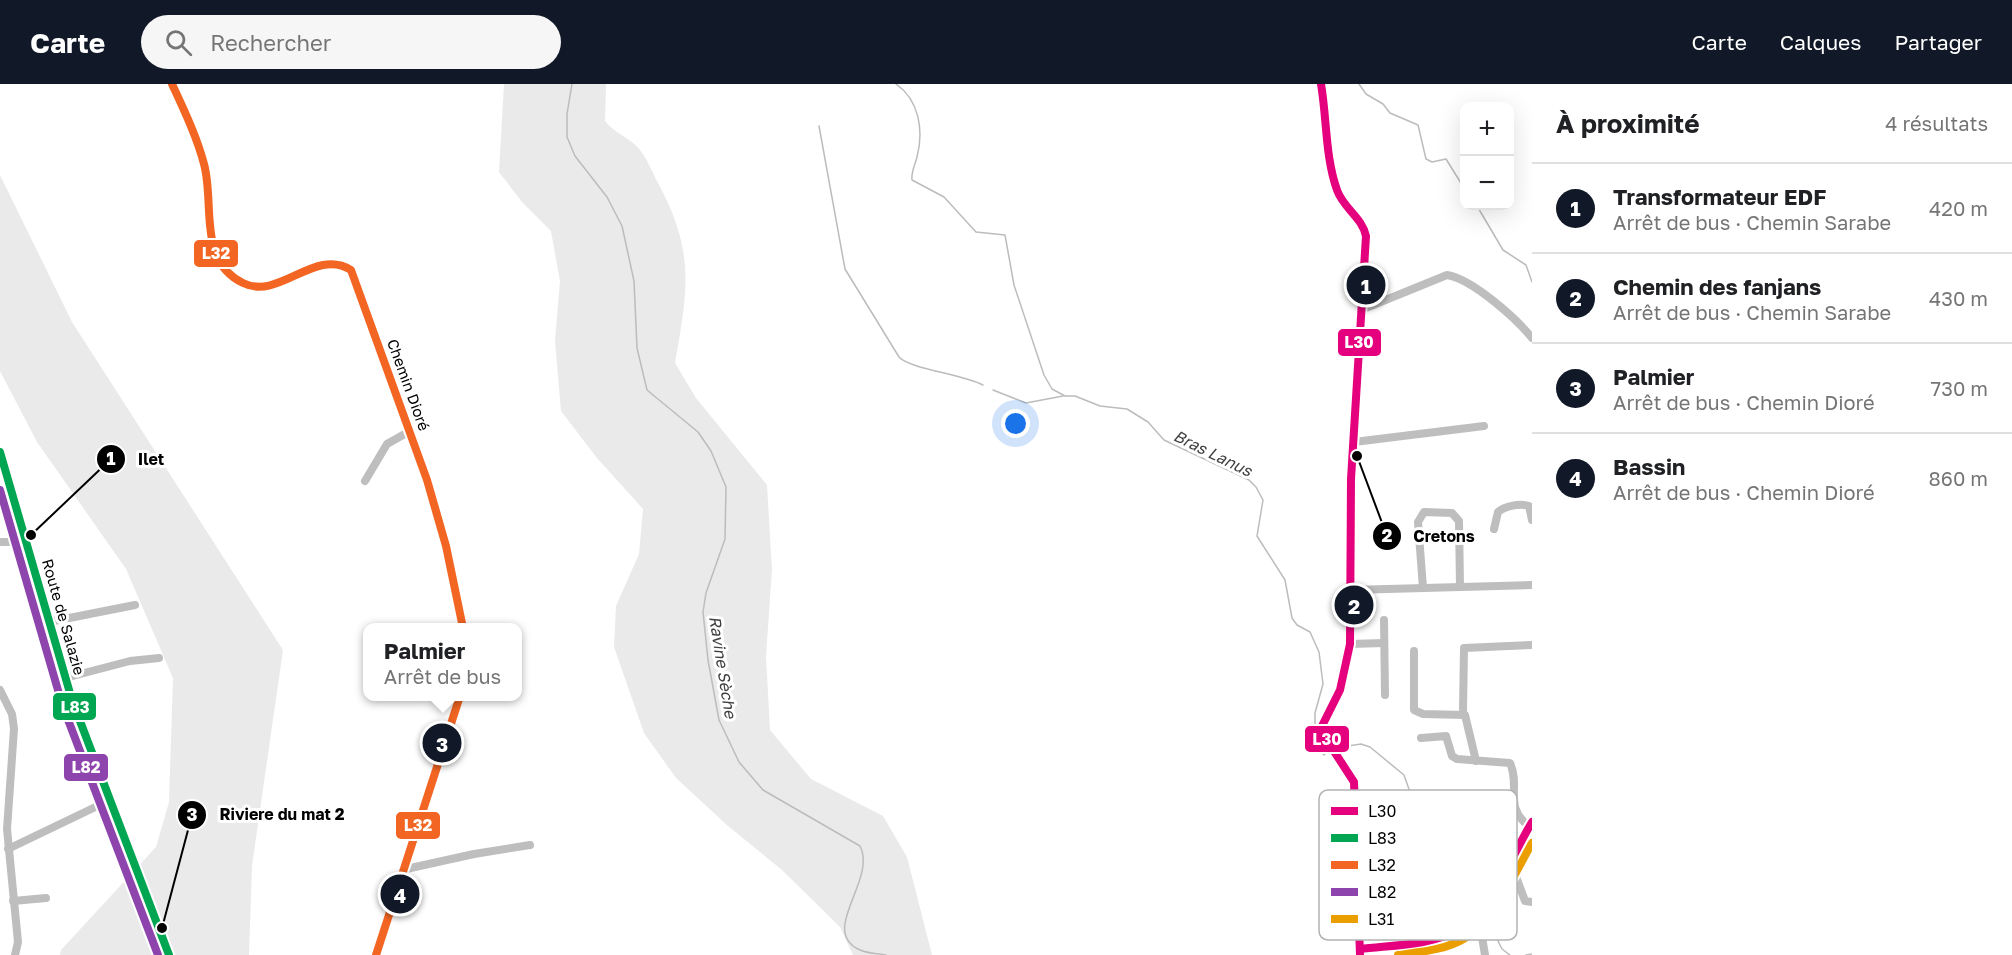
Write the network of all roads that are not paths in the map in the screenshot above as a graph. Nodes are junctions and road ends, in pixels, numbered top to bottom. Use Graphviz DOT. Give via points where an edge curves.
graph roads {
  1 [pos="172,84"];
  2 [pos="1321,84"];
  3 [pos="1361,310"];
  4 [pos="1532,338"];
  5 [pos="1484,426"];
  6 [pos="410,431"];
  7 [pos="1354,442"];
  8 [pos="0,452"];
  9 [pos="365,481"];
  10 [pos="1532,520"];
  11 [pos="1494,529"];
  12 [pos="0,542"];
  13 [pos="25,542"];
  14 [pos="1532,585"];
  15 [pos="1460,587"];
  16 [pos="1423,588"];
  17 [pos="1350,590"];
  18 [pos="135,605"];
  19 [pos="1384,620"];
  20 [pos="49,622"];
  21 [pos="462,623"];
  22 [pos="1384,643"];
  23 [pos="1350,644"];
  24 [pos="1532,645"];
  25 [pos="1414,651"];
  26 [pos="159,658"];
  27 [pos="65,678"];
  28 [pos="0,690"];
  29 [pos="1385,695"];
  30 [pos="458,701"];
  31 [pos="1463,710"];
  32 [pos="1421,738"];
  33 [pos="1476,761"];
  34 [pos="1354,790"];
  35 [pos="1513,790"];
  36 [pos="111,800"];
  37 [pos="1517,814"];
  38 [pos="1531,824"];
  39 [pos="1520,842"];
  40 [pos="1532,844"];
  41 [pos="530,845"];
  42 [pos="1517,847"];
  43 [pos="8,849"];
  44 [pos="406,869"];
  45 [pos="1517,879"];
  46 [pos="46,898"];
  47 [pos="13,901"];
  48 [pos="1532,902"];
  49 [pos="1421,940"];
  50 [pos="1482,940"];
  51 [pos="1360,952"];
  52 [pos="15,955"];
  53 [pos="170,955"];
  54 [pos="376,955"];
  55 [pos="1485,955"];
  1 -- 6 [label="street, Chemin Dioré" via="202,155 210,192 210,239 217,259 238,281 259,288 329,262 347,266 354,275"];
  2 -- 3 [label="street" via="1327,155 1334,181 1344,207 1365,227"];
  3 -- 4 [label="street" via="1447,275 1454,276 1475,288"];
  3 -- 7 [label="street"];
  5 -- 7 [label="street"];
  6 -- 9 [label="street" via="387,444"];
  6 -- 21 [label="street, Chemin Dioré" via="446,546"];
  7 -- 17 [label="street"];
  8 -- 13 [label="main road, Route de Salazie"];
  10 -- 11 [label="street" via="1529,506 1505,507 1498,512"];
  12 -- 13 [label="street"];
  13 -- 20 [label="main road, Route de Salazie"];
  14 -- 15 [label="street"];
  15 -- 16 [label="street"];
  15 -- 16 [label="street" via="1459,521 1452,513 1424,512 1418,522"];
  16 -- 17 [label="street"];
  17 -- 23 [label="street"];
  18 -- 20 [label="street"];
  19 -- 22 [label="street"];
  20 -- 27 [label="main road, Route de Salazie"];
  22 -- 23 [label="street"];
  22 -- 29 [label="street"];
  23 -- 34 [label="street" via="1340,690 1322,726 1333,753 1350,771"];
  24 -- 31 [label="street" via="1464,648"];
  25 -- 33 [label="street" via="1414,710 1423,714 1465,714"];
  26 -- 27 [label="street" via="130,661"];
  27 -- 36 [label="main road, Route de Salazie"];
  28 -- 43 [label="street" via="12,714 14,729"];
  30 -- 44 [label="street"];
  32 -- 33 [label="street" via="1446,736 1454,758"];
  33 -- 35 [label="street" via="1510,763"];
  36 -- 43 [label="street"];
  36 -- 53 [label="main road, Route de Salazie"];
  37 -- 38 [label="street"];
  38 -- 39 [label="main road"];
  39 -- 40 [label="street"];
  39 -- 42 [label="main road"];
  41 -- 44 [label="street"];
  43 -- 47 [label="street"];
  44 -- 54 [label="street"];
  45 -- 48 [label="street" via="1525,901"];
  46 -- 47 [label="street"];
  47 -- 52 [label="street" via="18,942"];
  49 -- 51 [label="main road"];
  50 -- 55 [label="street"];
}
